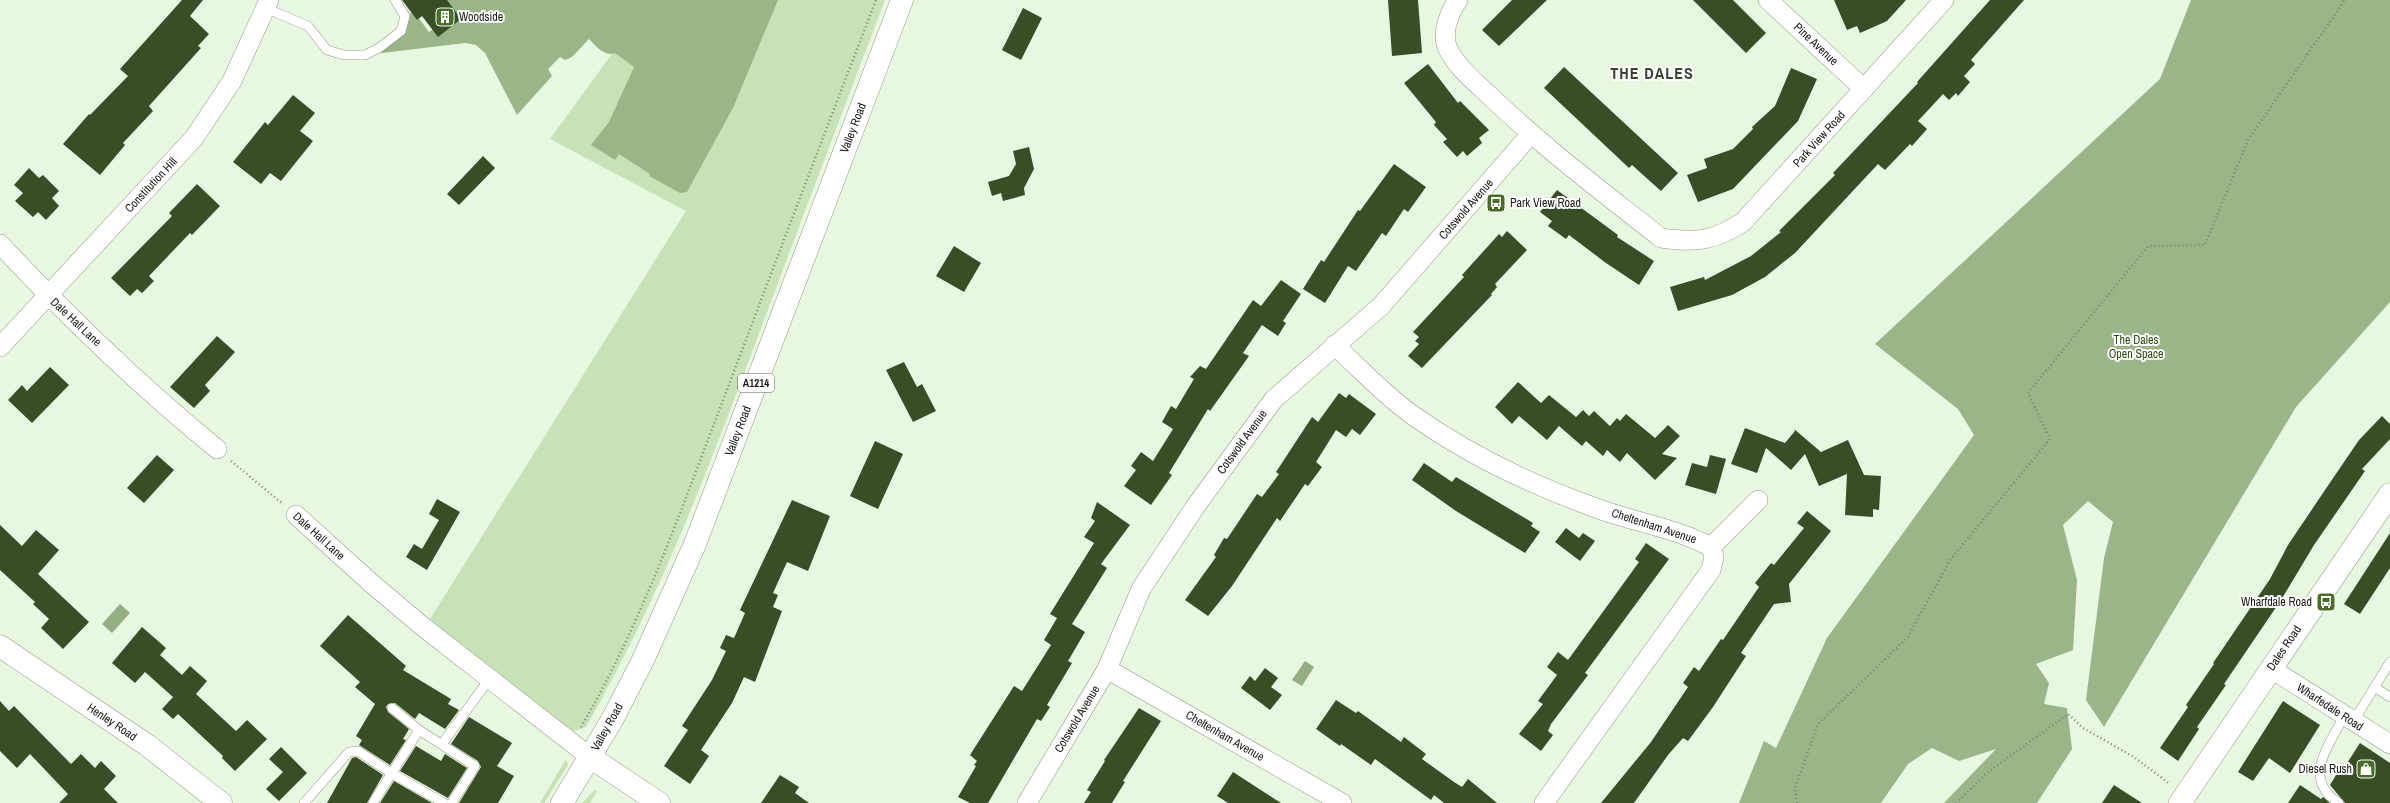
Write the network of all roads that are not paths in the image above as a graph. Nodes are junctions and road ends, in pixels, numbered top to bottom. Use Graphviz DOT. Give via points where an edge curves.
graph roads {
  1 [pos="395,0"];
  2 [pos="902,0"];
  3 [pos="1768,0"];
  4 [pos="1944,0"];
  5 [pos="267,4"];
  6 [pos="1454,6"];
  7 [pos="1864,89"];
  8 [pos="1530,134"];
  9 [pos="0,244"];
  10 [pos="47,295"];
  11 [pos="1334,345"];
  12 [pos="0,347"];
  13 [pos="217,449"];
  14 [pos="2390,494"];
  15 [pos="1758,500"];
  16 [pos="296,515"];
  17 [pos="1711,547"];
  18 [pos="0,646"];
  19 [pos="2390,662"];
  20 [pos="2270,668"];
  21 [pos="1107,669"];
  22 [pos="490,678"];
  23 [pos="2374,687"];
  24 [pos="2390,697"];
  25 [pos="392,708"];
  26 [pos="2349,719"];
  27 [pos="419,730"];
  28 [pos="442,744"];
  29 [pos="2390,744"];
  30 [pos="590,757"];
  31 [pos="391,773"];
  32 [pos="2182,799"];
  33 [pos="221,803"];
  34 [pos="304,803"];
  35 [pos="373,803"];
  36 [pos="444,803"];
  37 [pos="452,803"];
  38 [pos="562,803"];
  39 [pos="659,803"];
  40 [pos="1027,803"];
  41 [pos="1342,803"];
  42 [pos="1544,803"];
  43 [pos="2339,803"];
  1 -- 5 [label="lane" via="405,16 401,30 372,52 356,56 334,54 327,50 308,26"];
  2 -- 30 [label="main road, Valley Road / A1214" via="695,544 642,660"];
  3 -- 7 [label="street, Pine Avenue"];
  4 -- 7 [label="street, Park View Road"];
  5 -- 10 [label="street, Constitution Hill" via="232,81 194,138"];
  6 -- 8 [label="street, Park View Road" via="1445,32 1448,51"];
  7 -- 8 [label="street, Park View Road" via="1743,222 1722,236 1703,240 1684,242 1661,238"];
  8 -- 11 [label="street, Cotswold Avenue" via="1381,306"];
  9 -- 10 [label="street, Dale Hall Lane"];
  10 -- 12 [label="street, Constitution Hill"];
  10 -- 13 [label="street, Dale Hall Lane" via="166,407"];
  11 -- 17 [label="street, Cheltenham Avenue" via="1409,413 1455,443 1500,467 1599,509 1693,537"];
  11 -- 21 [label="street, Cotswold Avenue" via="1274,399 1195,507 1141,589"];
  14 -- 20 [label="main road, Dales Road"];
  15 -- 17 [label="street"];
  16 -- 22 [label="street, Dale Hall Lane" via="370,582"];
  17 -- 42 [label="street, Cheltenham Avenue" via="1714,557 1711,570"];
  18 -- 33 [label="main road, Henley Road" via="147,745"];
  19 -- 23 [label="lane"];
  20 -- 26 [label="street, Wharfedale Road"];
  20 -- 32 [label="main road, Dales Road"];
  21 -- 40 [label="street, Cotswold Avenue"];
  21 -- 41 [label="street, Cheltenham Avenue"];
  22 -- 28 [label="lane"];
  22 -- 30 [label="street, Dale Hall Lane"];
  23 -- 24 [label="lane"];
  23 -- 26 [label="lane"];
  25 -- 27 [label="lane"];
  26 -- 29 [label="street, Wharfedale Road"];
  26 -- 43 [label="lane" via="2318,769 2322,788"];
  27 -- 28 [label="lane"];
  27 -- 31 [label="lane"];
  28 -- 37 [label="lane" via="475,766"];
  30 -- 38 [label="main road, Valley Road / A1214"];
  30 -- 39 [label="main road, Dale Hall Lane"];
  31 -- 34 [label="lane" via="358,751 349,752"];
  31 -- 35 [label="lane"];
  31 -- 36 [label="lane"];
}
